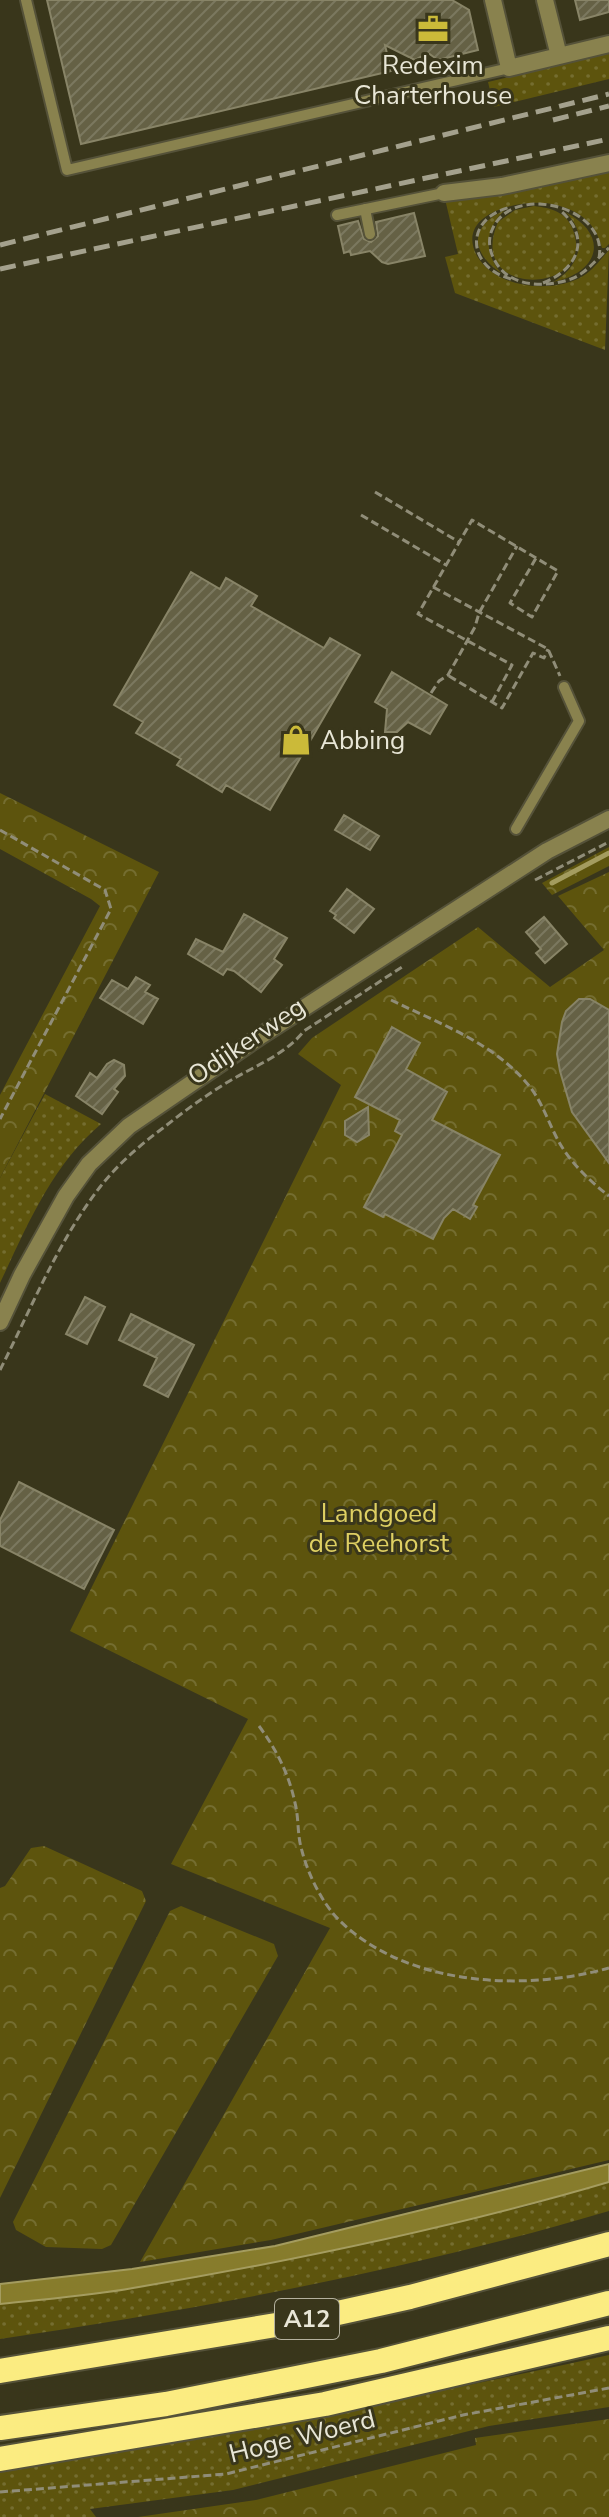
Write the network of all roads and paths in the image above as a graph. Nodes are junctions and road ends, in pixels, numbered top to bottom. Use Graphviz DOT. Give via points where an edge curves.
graph roads {
  1 [pos="26,0"];
  2 [pos="493,0"];
  3 [pos="545,0"];
  4 [pos="609,44"];
  5 [pos="559,56"];
  6 [pos="509,68"];
  7 [pos="609,163"];
  8 [pos="444,193"];
  9 [pos="519,206"];
  10 [pos="557,207"];
  11 [pos="365,209"];
  12 [pos="337,215"];
  13 [pos="370,234"];
  14 [pos="609,248"];
  15 [pos="599,258"];
  16 [pos="511,279"];
  17 [pos="540,284"];
  18 [pos="375,492"];
  19 [pos="361,515"];
  20 [pos="459,542"];
  21 [pos="517,546"];
  22 [pos="536,558"];
  23 [pos="446,565"];
  24 [pos="433,587"];
  25 [pos="479,613"];
  26 [pos="467,641"];
  27 [pos="548,649"];
  28 [pos="448,675"];
  29 [pos="564,687"];
  30 [pos="431,693"];
  31 [pos="492,702"];
  32 [pos="609,819"];
  33 [pos="516,829"];
  34 [pos="0,830"];
  35 [pos="609,842"];
  36 [pos="525,887"];
  37 [pos="409,962"];
  38 [pos="391,1000"];
  39 [pos="0,1119"];
  40 [pos="609,1196"];
  41 [pos="0,1322"];
  42 [pos="0,1370"];
  43 [pos="259,1726"];
  44 [pos="609,1968"];
  45 [pos="609,2244"];
  46 [pos="609,2303"];
  47 [pos="609,2338"];
  48 [pos="0,2371"];
  49 [pos="609,2388"];
  50 [pos="0,2428"];
  51 [pos="0,2459"];
  52 [pos="0,2492"];
  1 -- 6 [label="lane" via="67,170"];
  2 -- 6 [label="street"];
  3 -- 5 [label="street"];
  4 -- 5 [label="street"];
  5 -- 6 [label="street"];
  7 -- 8 [label="street"];
  8 -- 11 [label="lane"];
  9 -- 10 [label="path"];
  9 -- 16 [label="path" via="496,221 489,239 492,256"];
  9 -- 16 [label="path" via="491,215 476,236 482,260"];
  10 -- 15 [label="path" via="592,227"];
  10 -- 17 [label="path" via="573,224 578,249 569,268"];
  11 -- 12 [label="lane"];
  11 -- 13 [label="lane"];
  14 -- 15 [label="path"];
  15 -- 17 [label="path" via="581,275"];
  16 -- 17 [label="path"];
  18 -- 20 [label="path"];
  19 -- 23 [label="path"];
  20 -- 21 [label="path" via="472,520"];
  20 -- 23 [label="path"];
  21 -- 22 [label="path"];
  21 -- 25 [label="path"];
  22 -- 22 [label="path" via="510,603 532,617 558,571"];
  23 -- 24 [label="path"];
  24 -- 25 [label="path"];
  24 -- 26 [label="path" via="418,614"];
  25 -- 26 [label="path"];
  25 -- 27 [label="path"];
  26 -- 28 [label="path"];
  26 -- 31 [label="path" via="512,665"];
  27 -- 29 [label="path"];
  27 -- 31 [label="path" via="544,658 533,653 502,708"];
  28 -- 30 [label="path"];
  28 -- 31 [label="path"];
  29 -- 33 [label="lane" via="579,721"];
  32 -- 41 [label="street, Odijkerweg" via="547,851 129,1126 89,1164 66,1196"];
  34 -- 39 [label="path" via="105,890 111,909"];
  35 -- 36 [label="path"];
  37 -- 42 [label="path, Odijkerweg" via="304,1031 278,1055 223,1085 116,1168 62,1246"];
  38 -- 40 [label="path" via="501,1056 533,1091 576,1166"];
  43 -- 44 [label="path" via="276,1748 288,1778 301,1850 318,1889 337,1919 361,1938 391,1956 436,1972 488,1980 538,1980"];
  45 -- 48 [label="highway, A12" via="306,2320"];
  46 -- 50 [label="highway, A12" via="381,2361 166,2404"];
  47 -- 51 [label="highway" via="325,2404"];
  49 -- 52 [label="path, Hoge Woerd" via="463,2415 226,2474"];
}
